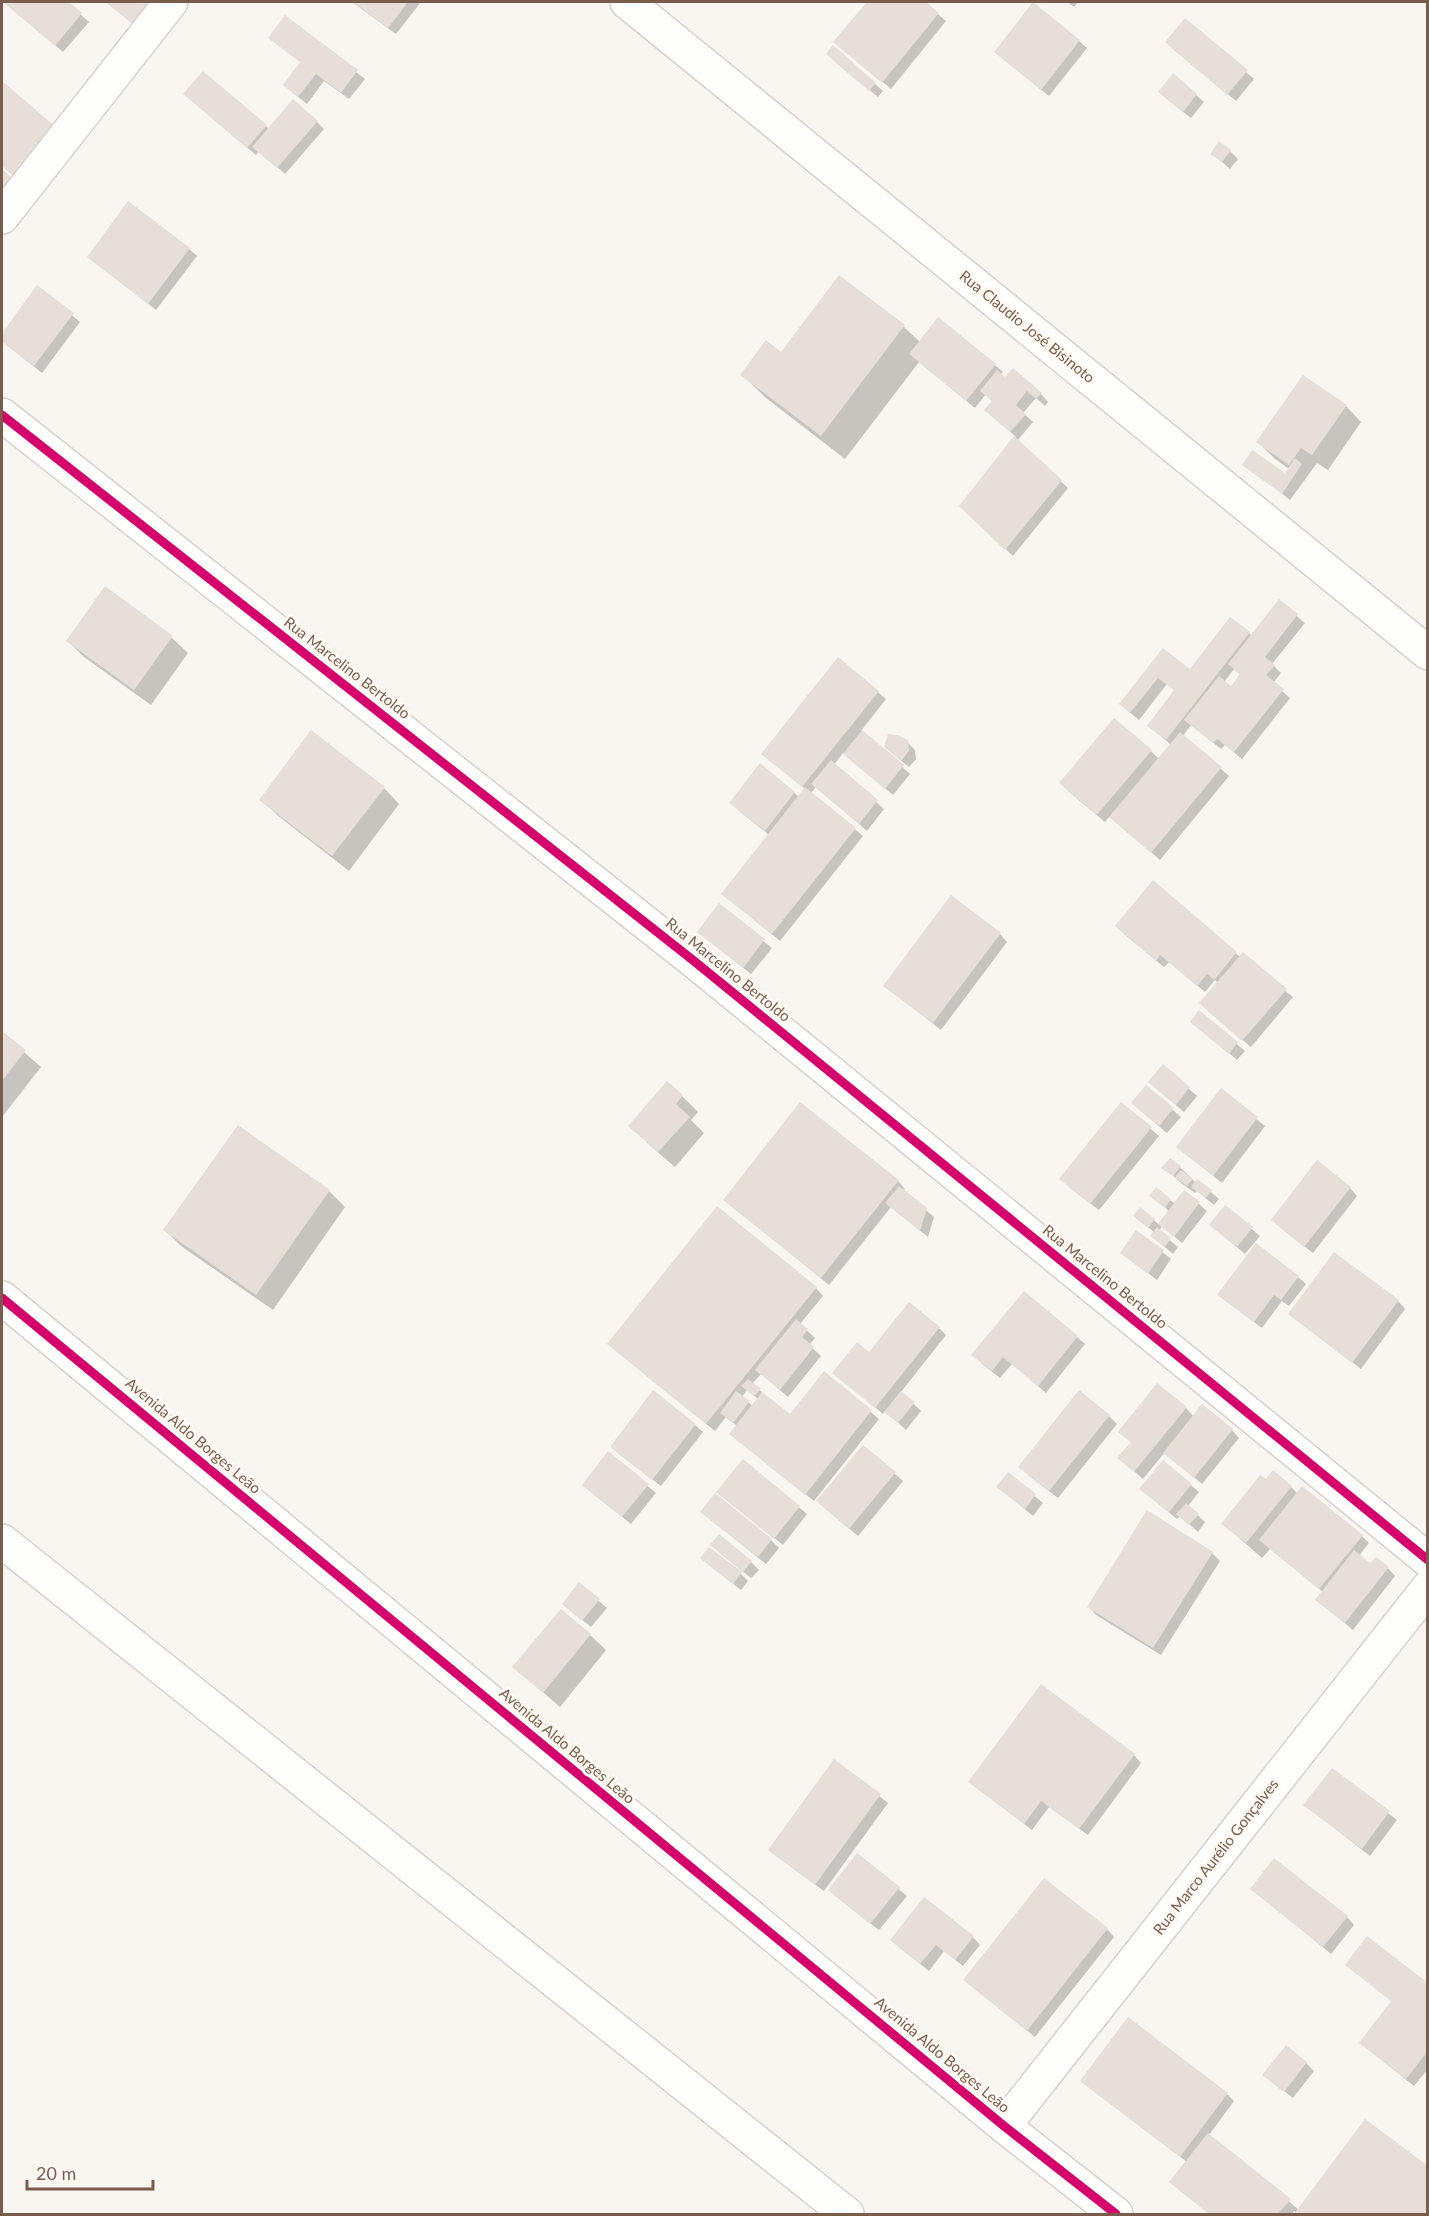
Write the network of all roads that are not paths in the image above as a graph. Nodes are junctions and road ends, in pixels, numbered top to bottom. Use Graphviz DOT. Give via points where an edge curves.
graph roads {
  1 [pos="171,2"];
  2 [pos="627,2"];
  3 [pos="2,217"];
  4 [pos="2,415"];
  5 [pos="1428,653"];
  6 [pos="2,1298"];
  7 [pos="2,1541"];
  8 [pos="1428,1560"];
  9 [pos="1428,1588"];
  10 [pos="1004,2126"];
  11 [pos="847,2214"];
  12 [pos="1116,2214"];
  1 -- 3 [label="street"];
  2 -- 5 [label="street, Rua Claudio José Bisinoto"];
  4 -- 8 [label="street, Rua Marcelino Bertoldo" via="694,961"];
  6 -- 10 [label="street, Avenida Aldo Borges Leão"];
  7 -- 11 [label="street"];
  9 -- 10 [label="street, Rua Marco Aurélio Gonçalves"];
  10 -- 12 [label="street, Avenida Aldo Borges Leão"];
}
